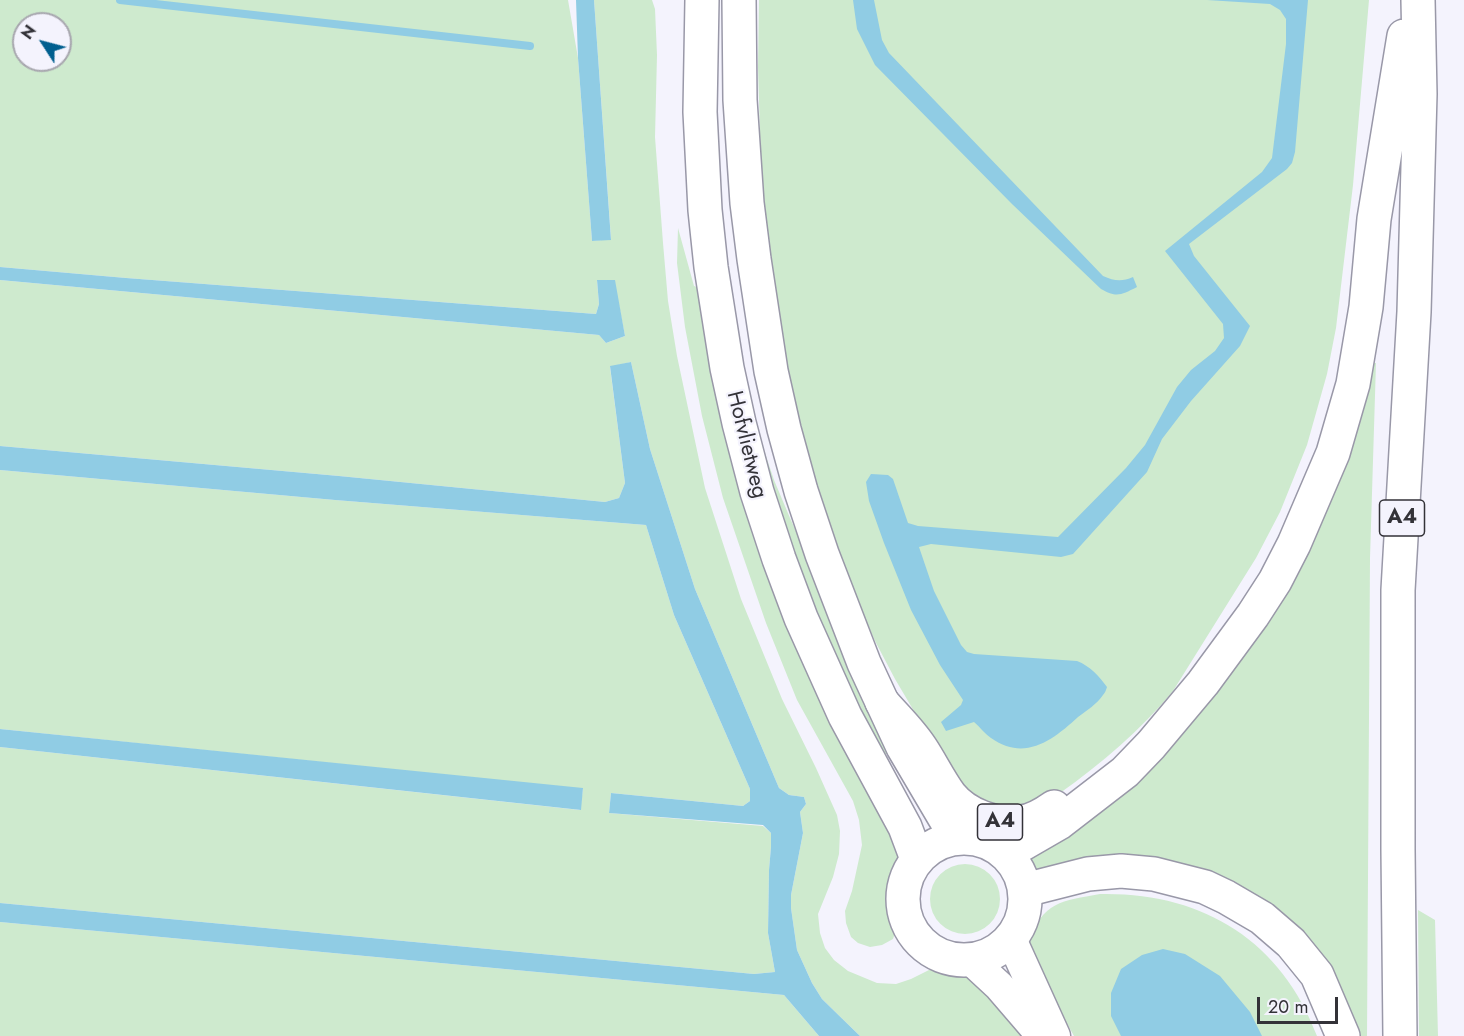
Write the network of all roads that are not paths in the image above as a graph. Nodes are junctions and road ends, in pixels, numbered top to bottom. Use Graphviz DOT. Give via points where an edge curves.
graph roads {
  1 [pos="702,0"];
  2 [pos="739,0"];
  3 [pos="1410,0"];
  4 [pos="1418,0"];
  5 [pos="882,702"];
  6 [pos="1151,745"];
  7 [pos="956,837"];
  8 [pos="1005,853"];
  9 [pos="917,859"];
  10 [pos="1025,890"];
  11 [pos="1011,939"];
  12 [pos="971,960"];
  13 [pos="1042,1036"];
  14 [pos="1055,1036"];
  15 [pos="1343,1036"];
  16 [pos="1400,1036"];
  1 -- 9 [label="main road, Hofvlietweg" via="700,112 705,210 727,368 739,423 757,492 801,618 845,716 905,826"];
  2 -- 5 [label="main road, Hofvlietweg" via="747,203 771,371 798,480 822,554"];
  3 -- 6 [label="main road, A4" via="1374,219 1366,307 1353,384 1333,453 1275,581 1203,683"];
  4 -- 16 [label="main road, A4" via="1420,94 1414,312 1398,590"];
  5 -- 6 [label="main road, A4" via="919,745 958,804 969,812 1001,822 1037,818 1098,772"];
  5 -- 7 [label="main road, Hofvlietweg" via="903,747"];
  6 -- 8 [label="main road, A4" via="1125,772 1059,823"];
  7 -- 8 [label="main road" via="982,840"];
  7 -- 9 [label="main road" via="938,843"];
  8 -- 10 [label="main road" via="1018,870"];
  9 -- 12 [label="main road" via="907,876 903,896 909,927 922,944 940,956"];
  10 -- 11 [label="main road" via="1021,921"];
  10 -- 15 [label="main road" via="1088,874 1121,871 1154,874 1205,887 1262,918 1291,943 1317,975"];
  11 -- 12 [label="main road" via="993,953"];
  11 -- 14 [label="street"];
  12 -- 13 [label="street"];
}
